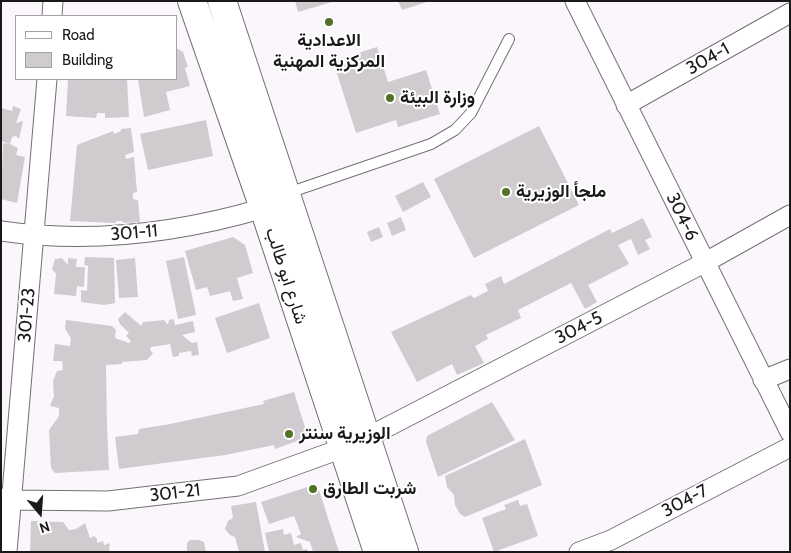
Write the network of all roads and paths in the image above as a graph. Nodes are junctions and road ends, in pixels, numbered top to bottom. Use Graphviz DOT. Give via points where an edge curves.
graph roads {
  1 [pos="53,1"];
  2 [pos="192,1"];
  3 [pos="222,1"];
  4 [pos="575,1"];
  5 [pos="790,13"];
  6 [pos="52,15"];
  7 [pos="510,39"];
  8 [pos="47,80"];
  9 [pos="626,105"];
  10 [pos="275,201"];
  11 [pos="790,215"];
  12 [pos="1,231"];
  13 [pos="35,235"];
  14 [pos="704,263"];
  15 [pos="790,368"];
  16 [pos="763,380"];
  17 [pos="790,432"];
  18 [pos="355,443"];
  19 [pos="790,447"];
  20 [pos="6,499"];
  21 [pos="7,552"];
  22 [pos="378,552"];
  23 [pos="404,552"];
  24 [pos="579,552"];
  1 -- 6 [label="street"];
  2 -- 10 [label="main road, شارع ابو طالب"];
  3 -- 10 [label="main road, شارع ابو طالب"];
  4 -- 9 [label="street, 304-6"];
  5 -- 9 [label="street, 304-1"];
  7 -- 10 [label="lane" via="471,112 455,130 431,144"];
  8 -- 13 [label="street, 301-23"];
  9 -- 14 [label="street, 304-6"];
  10 -- 13 [label="street, 301-11" via="211,222 141,234"];
  10 -- 18 [label="main road, شارع ابو طالب"];
  11 -- 14 [label="street, 304-5"];
  12 -- 13 [label="street, 301-11"];
  13 -- 20 [label="street, 301-23"];
  14 -- 16 [label="street, 304-6"];
  14 -- 18 [label="street, 304-5"];
  15 -- 16 [label="street"];
  16 -- 17 [label="street, 304-6"];
  18 -- 20 [label="street, 301-21" via="238,486 108,501"];
  18 -- 22 [label="main road, شارع ابو طالب"];
  18 -- 23 [label="main road, شارع ابو طالب"];
  19 -- 24 [label="street, 304-7" via="611,540"];
  20 -- 21 [label="street, 301-23"];
}
